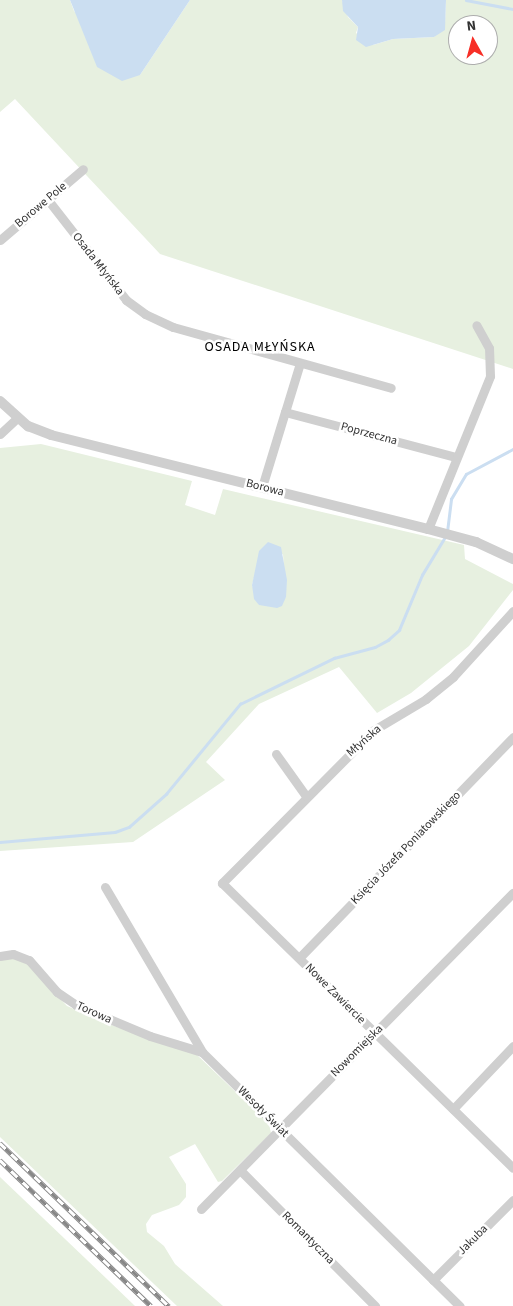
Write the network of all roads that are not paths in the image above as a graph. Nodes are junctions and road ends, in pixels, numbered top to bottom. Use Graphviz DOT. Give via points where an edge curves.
graph roads {
  1 [pos="83,169"];
  2 [pos="48,200"];
  3 [pos="0,240"];
  4 [pos="476,325"];
  5 [pos="300,363"];
  6 [pos="391,388"];
  7 [pos="0,401"];
  8 [pos="284,412"];
  9 [pos="17,418"];
  10 [pos="0,434"];
  11 [pos="455,457"];
  12 [pos="262,487"];
  13 [pos="433,530"];
  14 [pos="513,559"];
  15 [pos="513,611"];
  16 [pos="513,737"];
  17 [pos="276,754"];
  18 [pos="306,796"];
  19 [pos="222,883"];
  20 [pos="105,887"];
  21 [pos="513,893"];
  22 [pos="0,956"];
  23 [pos="299,958"];
  24 [pos="375,1034"];
  25 [pos="513,1046"];
  26 [pos="202,1052"];
  27 [pos="453,1109"];
  28 [pos="279,1128"];
  29 [pos="513,1168"];
  30 [pos="240,1170"];
  31 [pos="513,1200"];
  32 [pos="201,1209"];
  33 [pos="433,1280"];
  34 [pos="375,1306"];
  35 [pos="460,1306"];
  1 -- 2 [label="street, Borowe Pole"];
  2 -- 3 [label="street, Borowe Pole"];
  2 -- 5 [label="street, Osada Młyńska" via="126,300 145,314 173,327"];
  4 -- 11 [label="street" via="489,348 490,376"];
  5 -- 6 [label="street, Osada Młyńska"];
  5 -- 8 [label="street"];
  7 -- 9 [label="street, Borowa"];
  8 -- 11 [label="street, Poprzeczna"];
  8 -- 12 [label="street"];
  9 -- 10 [label="street"];
  9 -- 12 [label="street, Borowa" via="28,426 51,434"];
  11 -- 13 [label="street"];
  12 -- 13 [label="street, Borowa"];
  13 -- 14 [label="street, Borowa"];
  15 -- 18 [label="street, Młyńska" via="453,678 426,699 374,730"];
  16 -- 23 [label="street, Księcia Józefa Poniatowskiego"];
  17 -- 18 [label="street"];
  18 -- 19 [label="street, Młyńska"];
  19 -- 23 [label="street, Nowe Zawiercie"];
  20 -- 26 [label="street, Wesoły Świat"];
  21 -- 24 [label="street, Nowomiejska"];
  22 -- 26 [label="street, Torowa" via="13,954 29,960 57,992 76,1005 142,1033"];
  23 -- 24 [label="street, Nowe Zawiercie"];
  24 -- 27 [label="street, Nowe Zawiercie"];
  24 -- 28 [label="street, Nowomiejska"];
  25 -- 27 [label="street"];
  26 -- 28 [label="street, Wesoły Świat"];
  27 -- 29 [label="street, Nowe Zawiercie"];
  28 -- 30 [label="street, Nowomiejska"];
  28 -- 33 [label="street, Wesoły Świat"];
  30 -- 32 [label="street, Nowomiejska"];
  30 -- 34 [label="street, Romantyczna"];
  31 -- 33 [label="street, Jakuba"];
  33 -- 35 [label="street, Wesoły Świat"];
}
